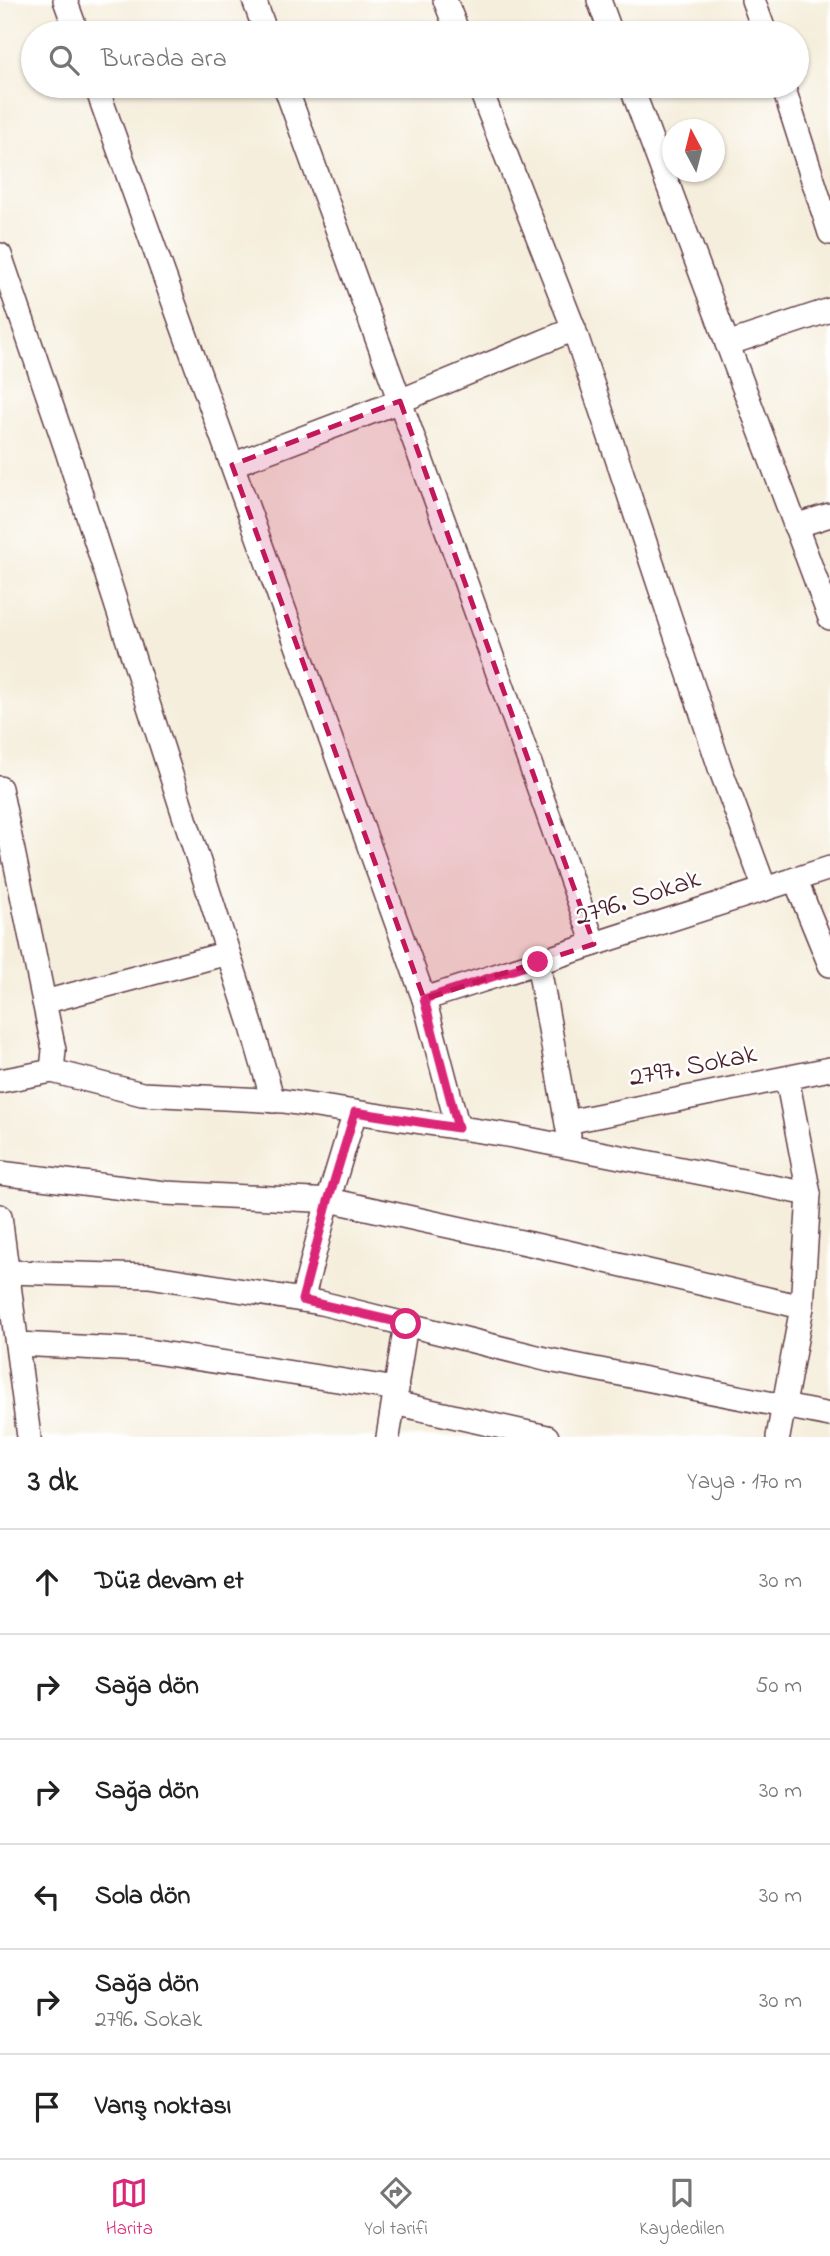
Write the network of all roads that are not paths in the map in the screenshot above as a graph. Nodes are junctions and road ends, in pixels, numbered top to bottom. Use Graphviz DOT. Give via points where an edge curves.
graph roads {
  1 [pos="65,0"];
  2 [pos="254,0"];
  3 [pos="445,0"];
  4 [pos="599,0"];
  5 [pos="753,0"];
  6 [pos="73,21"];
  7 [pos="262,21"];
  8 [pos="453,21"];
  9 [pos="607,21"];
  10 [pos="761,21"];
  11 [pos="100,98"];
  12 [pos="289,98"];
  13 [pos="484,98"];
  14 [pos="635,98"];
  15 [pos="787,98"];
  16 [pos="830,233"];
  17 [pos="0,255"];
  18 [pos="830,310"];
  19 [pos="575,329"];
  20 [pos="727,344"];
  21 [pos="400,401"];
  22 [pos="232,465"];
  23 [pos="830,515"];
  24 [pos="795,526"];
  25 [pos="830,618"];
  26 [pos="0,789"];
  27 [pos="830,868"];
  28 [pos="795,879"];
  29 [pos="765,889"];
  30 [pos="594,944"];
  31 [pos="228,953"];
  32 [pos="538,962"];
  33 [pos="830,965"];
  34 [pos="424,999"];
  35 [pos="44,1002"];
  36 [pos="830,1069"];
  37 [pos="52,1072"];
  38 [pos="787,1078"];
  39 [pos="0,1081"];
  40 [pos="272,1101"];
  41 [pos="355,1112"];
  42 [pos="567,1122"];
  43 [pos="458,1128"];
  44 [pos="572,1148"];
  45 [pos="0,1173"];
  46 [pos="809,1194"];
  47 [pos="328,1201"];
  48 [pos="0,1216"];
  49 [pos="7,1272"];
  50 [pos="302,1300"];
  51 [pos="802,1307"];
  52 [pos="406,1324"];
  53 [pos="17,1344"];
  54 [pos="395,1396"];
  55 [pos="784,1405"];
  56 [pos="830,1415"];
  57 [pos="29,1437"];
  58 [pos="388,1437"];
  59 [pos="547,1437"];
  60 [pos="778,1437"];
  1 -- 6 [label="street"];
  2 -- 7 [label="street"];
  3 -- 8 [label="street"];
  4 -- 9 [label="street"];
  5 -- 10 [label="street"];
  11 -- 22 [label="street"];
  12 -- 21 [label="street"];
  13 -- 19 [label="street"];
  14 -- 20 [label="street"];
  15 -- 16 [label="street"];
  17 -- 31 [label="street"];
  18 -- 20 [label="street"];
  19 -- 21 [label="street"];
  19 -- 29 [label="street" via="720,768"];
  20 -- 24 [label="street"];
  21 -- 22 [label="street"];
  21 -- 30 [label="street"];
  22 -- 34 [label="street"];
  23 -- 24 [label="street"];
  24 -- 25 [label="street"];
  26 -- 35 [label="street"];
  27 -- 28 [label="street, 2796. Sokak"];
  28 -- 29 [label="street, 2796. Sokak"];
  28 -- 33 [label="street"];
  29 -- 30 [label="street, 2796. Sokak"];
  30 -- 32 [label="street, 2796. Sokak"];
  31 -- 35 [label="street"];
  31 -- 40 [label="street"];
  32 -- 34 [label="street, 2796. Sokak"];
  32 -- 42 [label="street"];
  34 -- 43 [label="street"];
  35 -- 37 [label="street" via="54,1050"];
  36 -- 38 [label="street, 2797. Sokak"];
  37 -- 39 [label="street"];
  37 -- 40 [label="street" via="142,1094"];
  38 -- 42 [label="street, 2797. Sokak"];
  38 -- 46 [label="street"];
  40 -- 41 [label="street"];
  41 -- 43 [label="street"];
  41 -- 47 [label="street"];
  42 -- 44 [label="street"];
  43 -- 44 [label="street"];
  44 -- 46 [label="street"];
  45 -- 47 [label="street" via="165,1193"];
  46 -- 51 [label="street"];
  47 -- 50 [label="street"];
  47 -- 51 [label="street"];
  48 -- 49 [label="street"];
  49 -- 50 [label="street" via="149,1276"];
  49 -- 53 [label="street"];
  50 -- 52 [label="street"];
  51 -- 55 [label="street"];
  52 -- 54 [label="street"];
  52 -- 55 [label="street" via="550,1360"];
  53 -- 54 [label="street" via="141,1350"];
  53 -- 57 [label="street"];
  54 -- 58 [label="street"];
  54 -- 59 [label="street"];
  55 -- 56 [label="street"];
  55 -- 60 [label="street"];
}
